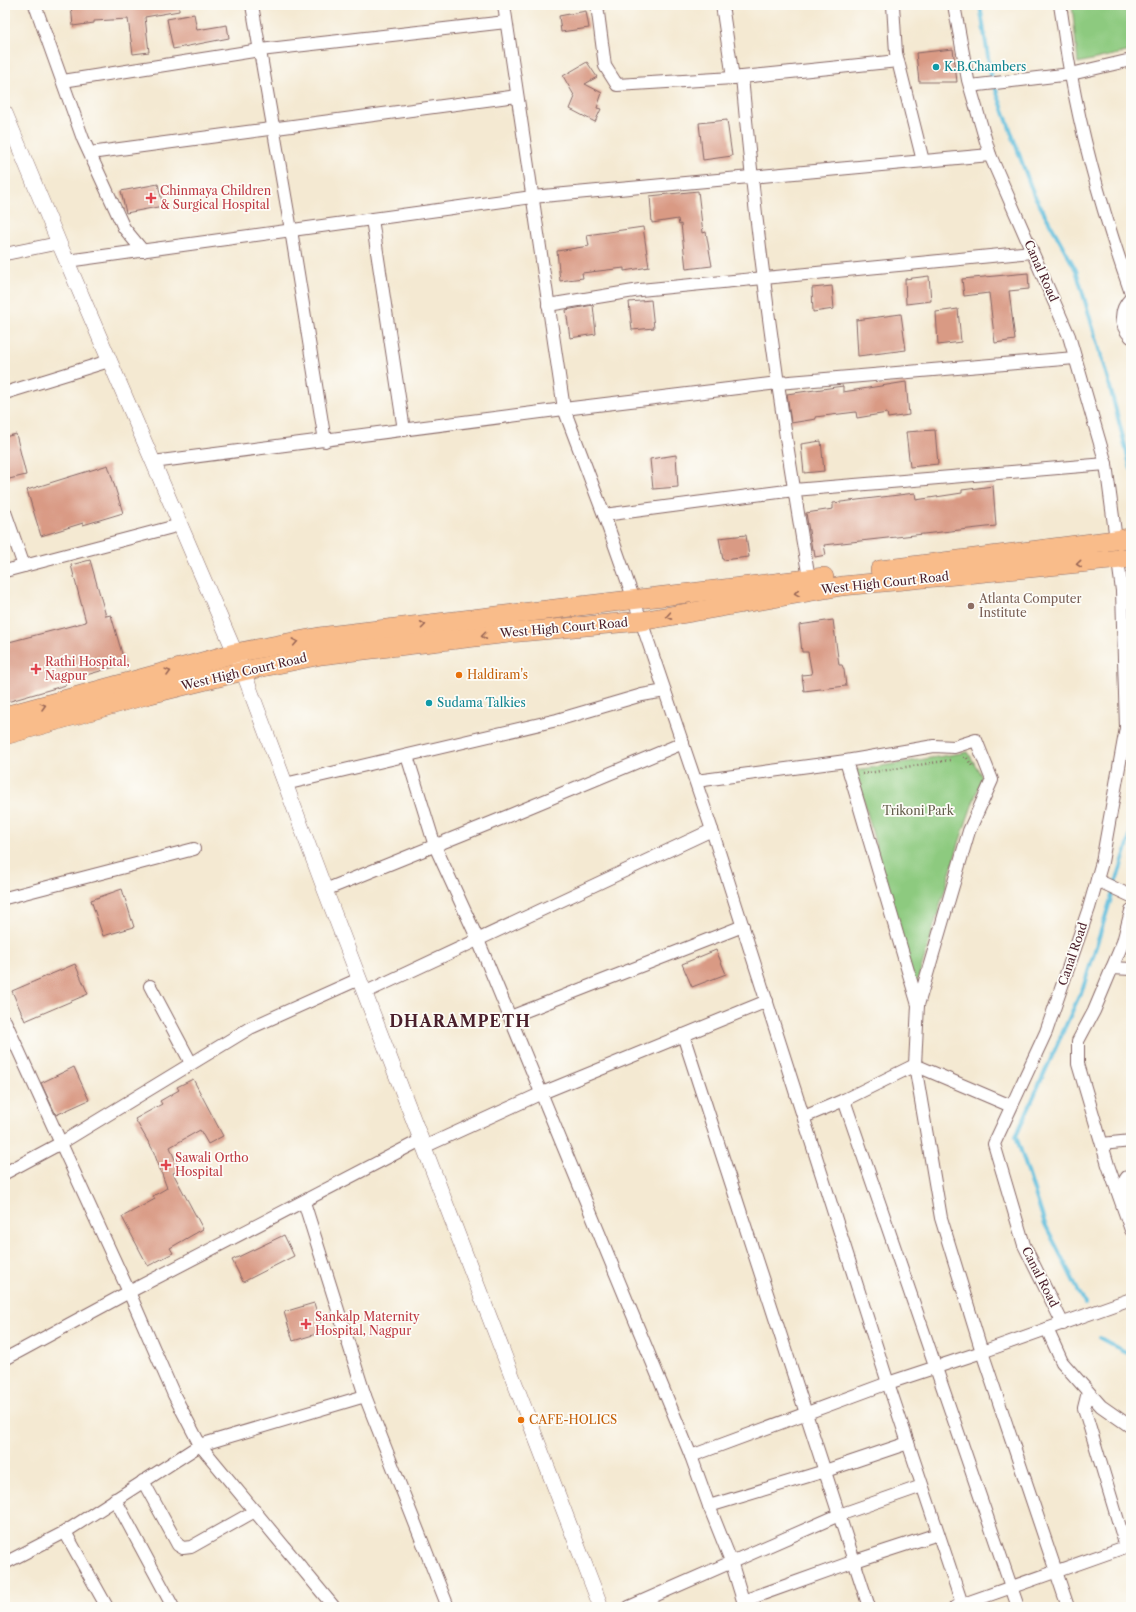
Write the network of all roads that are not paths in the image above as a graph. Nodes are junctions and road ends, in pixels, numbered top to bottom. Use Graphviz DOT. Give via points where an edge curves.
graph roads {
  1 [pos="36,5"];
  2 [pos="252,5"];
  3 [pos="504,5"];
  4 [pos="597,5"];
  5 [pos="722,5"];
  6 [pos="894,5"];
  7 [pos="954,5"];
  8 [pos="1060,5"];
  9 [pos="506,22"];
  10 [pos="260,50"];
  11 [pos="1131,60"];
  12 [pos="898,61"];
  13 [pos="1070,74"];
  14 [pos="737,78"];
  15 [pos="63,81"];
  16 [pos="970,86"];
  17 [pos="517,96"];
  18 [pos="5,113"];
  19 [pos="273,129"];
  20 [pos="90,153"];
  21 [pos="990,155"];
  22 [pos="923,161"];
  23 [pos="751,178"];
  24 [pos="532,197"];
  25 [pos="372,219"];
  26 [pos="291,230"];
  27 [pos="59,243"];
  28 [pos="143,250"];
  29 [pos="1032,252"];
  30 [pos="5,254"];
  31 [pos="67,261"];
  32 [pos="763,278"];
  33 [pos="1131,292"];
  34 [pos="1131,298"];
  35 [pos="548,305"];
  36 [pos="1131,337"];
  37 [pos="1075,358"];
  38 [pos="109,361"];
  39 [pos="778,383"];
  40 [pos="5,393"];
  41 [pos="564,409"];
  42 [pos="404,430"];
  43 [pos="325,440"];
  44 [pos="153,462"];
  45 [pos="1106,464"];
  46 [pos="794,490"];
  47 [pos="5,512"];
  48 [pos="604,515"];
  49 [pos="180,525"];
  50 [pos="1124,539"];
  51 [pos="1124,559"];
  52 [pos="24,566"];
  53 [pos="5,571"];
  54 [pos="809,578"];
  55 [pos="634,600"];
  56 [pos="641,621"];
  57 [pos="235,653"];
  58 [pos="243,671"];
  59 [pos="665,691"];
  60 [pos="5,716"];
  61 [pos="5,735"];
  62 [pos="683,743"];
  63 [pos="407,756"];
  64 [pos="846,761"];
  65 [pos="696,781"];
  66 [pos="285,784"];
  67 [pos="712,830"];
  68 [pos="435,846"];
  69 [pos="194,848"];
  70 [pos="1097,880"];
  71 [pos="325,890"];
  72 [pos="1131,896"];
  73 [pos="5,898"];
  74 [pos="1131,912"];
  75 [pos="743,926"];
  76 [pos="478,940"];
  77 [pos="1112,968"];
  78 [pos="1131,969"];
  79 [pos="359,979"];
  80 [pos="150,986"];
  81 [pos="364,993"];
  82 [pos="767,1001"];
  83 [pos="918,1005"];
  84 [pos="510,1017"];
  85 [pos="5,1021"];
  86 [pos="683,1035"];
  87 [pos="191,1063"];
  88 [pos="915,1065"];
  89 [pos="542,1093"];
  90 [pos="844,1100"];
  91 [pos="1011,1106"];
  92 [pos="804,1117"];
  93 [pos="1131,1141"];
  94 [pos="60,1143"];
  95 [pos="422,1144"];
  96 [pos="1102,1144"];
  97 [pos="5,1173"];
  98 [pos="1131,1177"];
  99 [pos="304,1202"];
  100 [pos="1128,1202"];
  101 [pos="1131,1230"];
  102 [pos="129,1292"];
  103 [pos="1131,1299"];
  104 [pos="1063,1324"];
  105 [pos="1047,1329"];
  106 [pos="982,1352"];
  107 [pos="5,1359"];
  108 [pos="936,1367"];
  109 [pos="888,1383"];
  110 [pos="1088,1392"];
  111 [pos="365,1396"];
  112 [pos="806,1413"];
  113 [pos="1131,1427"];
  114 [pos="908,1443"];
  115 [pos="200,1445"];
  116 [pos="691,1456"];
  117 [pos="825,1471"];
  118 [pos="143,1481"];
  119 [pos="922,1486"];
  120 [pos="115,1499"];
  121 [pos="709,1506"];
  122 [pos="255,1511"];
  123 [pos="839,1515"];
  124 [pos="65,1532"];
  125 [pos="938,1534"];
  126 [pos="1129,1546"];
  127 [pos="731,1561"];
  128 [pos="855,1561"];
  129 [pos="5,1563"];
  130 [pos="1056,1571"];
  131 [pos="1011,1587"];
  132 [pos="744,1604"];
  133 [pos="960,1606"];
  134 [pos="107,1607"];
  135 [pos="173,1607"];
  136 [pos="334,1607"];
  137 [pos="448,1607"];
  138 [pos="601,1607"];
  139 [pos="629,1607"];
  140 [pos="869,1607"];
  141 [pos="1018,1607"];
  142 [pos="1068,1607"];
  1 -- 15 [label="street"];
  2 -- 10 [label="street"];
  3 -- 9 [label="street"];
  4 -- 14 [label="street" via="605,66 617,85"];
  5 -- 14 [label="street"];
  6 -- 12 [label="street"];
  7 -- 16 [label="street, Canal Road"];
  8 -- 13 [label="street"];
  9 -- 10 [label="street"];
  9 -- 17 [label="street"];
  10 -- 15 [label="street"];
  10 -- 19 [label="street"];
  11 -- 13 [label="street"];
  12 -- 14 [label="street"];
  12 -- 22 [label="street"];
  13 -- 16 [label="street"];
  13 -- 33 [label="street" via="1085,140 1118,256"];
  14 -- 23 [label="street"];
  15 -- 20 [label="street"];
  16 -- 21 [label="street, Canal Road"];
  17 -- 19 [label="street"];
  17 -- 24 [label="street"];
  18 -- 27 [label="street"];
  19 -- 20 [label="street"];
  19 -- 26 [label="street"];
  20 -- 28 [label="street" via="124,228"];
  21 -- 22 [label="street"];
  21 -- 29 [label="street, Canal Road"];
  22 -- 23 [label="street"];
  23 -- 24 [label="street"];
  23 -- 32 [label="street"];
  24 -- 25 [label="street"];
  24 -- 35 [label="street"];
  25 -- 26 [label="street"];
  25 -- 42 [label="street"];
  26 -- 28 [label="street"];
  26 -- 43 [label="street"];
  27 -- 30 [label="street"];
  27 -- 31 [label="street"];
  28 -- 31 [label="street"];
  29 -- 32 [label="street"];
  29 -- 37 [label="street, Canal Road" via="1069,336"];
  31 -- 38 [label="street"];
  32 -- 35 [label="street" via="640,290"];
  32 -- 39 [label="street"];
  34 -- 36 [label="street" via="1121,317"];
  35 -- 41 [label="street"];
  37 -- 39 [label="street"];
  37 -- 45 [label="street, Canal Road"];
  38 -- 40 [label="street"];
  38 -- 44 [label="street"];
  39 -- 41 [label="street"];
  39 -- 46 [label="street"];
  41 -- 42 [label="street"];
  41 -- 48 [label="street"];
  42 -- 43 [label="street"];
  43 -- 44 [label="street"];
  44 -- 49 [label="street"];
  45 -- 46 [label="street"];
  45 -- 50 [label="street, Canal Road"];
  46 -- 48 [label="street"];
  46 -- 54 [label="street"];
  47 -- 52 [label="street"];
  48 -- 55 [label="street"];
  49 -- 52 [label="street"];
  49 -- 57 [label="street"];
  50 -- 54 [label="main road, West High Court Road"];
  51 -- 56 [label="main road, West High Court Road, one-way" via="842,586"];
  51 -- 70 [label="street, Canal Road" via="1122,591 1126,728"];
  52 -- 53 [label="street"];
  54 -- 55 [label="main road, West High Court Road"];
  55 -- 56 [label="street"];
  57 -- 55 [label="main road, West High Court Road, one-way" via="319,637"];
  56 -- 58 [label="main road, West High Court Road, one-way" via="509,632 329,654"];
  56 -- 59 [label="street"];
  57 -- 58 [label="street"];
  60 -- 57 [label="main road, West High Court Road, one-way"];
  58 -- 61 [label="main road, West High Court Road"];
  58 -- 66 [label="street"];
  59 -- 62 [label="street"];
  59 -- 63 [label="street" via="642,694 557,720"];
  62 -- 65 [label="street"];
  62 -- 68 [label="street"];
  63 -- 66 [label="street"];
  63 -- 68 [label="street"];
  64 -- 65 [label="street"];
  64 -- 83 [label="street"];
  64 -- 83 [label="street" via="934,746 954,747 976,740 992,780 968,831"];
  65 -- 67 [label="street"];
  66 -- 71 [label="street"];
  67 -- 75 [label="street"];
  67 -- 76 [label="street"];
  68 -- 71 [label="street"];
  68 -- 76 [label="street"];
  69 -- 73 [label="street"];
  70 -- 72 [label="street"];
  70 -- 91 [label="street, Canal Road" via="1046,1032"];
  71 -- 79 [label="street"];
  74 -- 77 [label="street" via="1123,942"];
  75 -- 82 [label="street"];
  75 -- 84 [label="street"];
  76 -- 81 [label="street"];
  76 -- 84 [label="street"];
  77 -- 78 [label="street"];
  77 -- 96 [label="street" via="1078,1041 1078,1064"];
  79 -- 81 [label="street"];
  79 -- 87 [label="street" via="250,1028"];
  80 -- 87 [label="street"];
  81 -- 95 [label="street"];
  82 -- 86 [label="street"];
  82 -- 92 [label="street"];
  83 -- 88 [label="street"];
  84 -- 89 [label="street"];
  85 -- 94 [label="street"];
  86 -- 89 [label="street"];
  86 -- 112 [label="street"];
  87 -- 94 [label="street"];
  88 -- 90 [label="street"];
  88 -- 91 [label="street"];
  88 -- 106 [label="street" via="941,1218"];
  89 -- 95 [label="street"];
  89 -- 116 [label="street"];
  90 -- 92 [label="street"];
  90 -- 108 [label="street"];
  91 -- 104 [label="street, Canal Road" via="994,1144 1024,1246"];
  92 -- 109 [label="street"];
  93 -- 96 [label="street"];
  94 -- 97 [label="street"];
  94 -- 102 [label="street"];
  95 -- 99 [label="street"];
  95 -- 138 [label="street"];
  96 -- 100 [label="street"];
  98 -- 100 [label="street" via="1125,1180"];
  99 -- 102 [label="street"];
  99 -- 111 [label="street"];
  100 -- 101 [label="street"];
  102 -- 107 [label="street"];
  102 -- 115 [label="street" via="174,1394"];
  103 -- 104 [label="street"];
  104 -- 105 [label="street"];
  105 -- 106 [label="street"];
  105 -- 110 [label="street" via="1062,1362"];
  106 -- 108 [label="street"];
  106 -- 130 [label="street"];
  108 -- 109 [label="street"];
  108 -- 131 [label="street"];
  109 -- 112 [label="street"];
  109 -- 114 [label="street"];
  110 -- 113 [label="street" via="1101,1406"];
  110 -- 126 [label="street" via="1084,1408"];
  111 -- 115 [label="street"];
  111 -- 137 [label="street"];
  112 -- 116 [label="street"];
  112 -- 117 [label="street"];
  114 -- 117 [label="street"];
  114 -- 119 [label="street"];
  115 -- 118 [label="street"];
  115 -- 122 [label="street"];
  116 -- 121 [label="street"];
  117 -- 121 [label="street"];
  117 -- 123 [label="street"];
  118 -- 120 [label="street"];
  118 -- 122 [label="street" via="178,1545 183,1548 191,1547"];
  119 -- 123 [label="street"];
  119 -- 125 [label="street"];
  120 -- 124 [label="street"];
  120 -- 135 [label="street"];
  121 -- 127 [label="street"];
  122 -- 136 [label="street"];
  123 -- 127 [label="street"];
  123 -- 128 [label="street"];
  124 -- 129 [label="street"];
  124 -- 134 [label="street"];
  125 -- 128 [label="street"];
  125 -- 133 [label="street"];
  126 -- 130 [label="street"];
  127 -- 132 [label="street"];
  127 -- 139 [label="street"];
  128 -- 132 [label="street"];
  128 -- 140 [label="street"];
  130 -- 131 [label="street"];
  130 -- 142 [label="street"];
  131 -- 133 [label="street"];
  131 -- 141 [label="street"];
}
